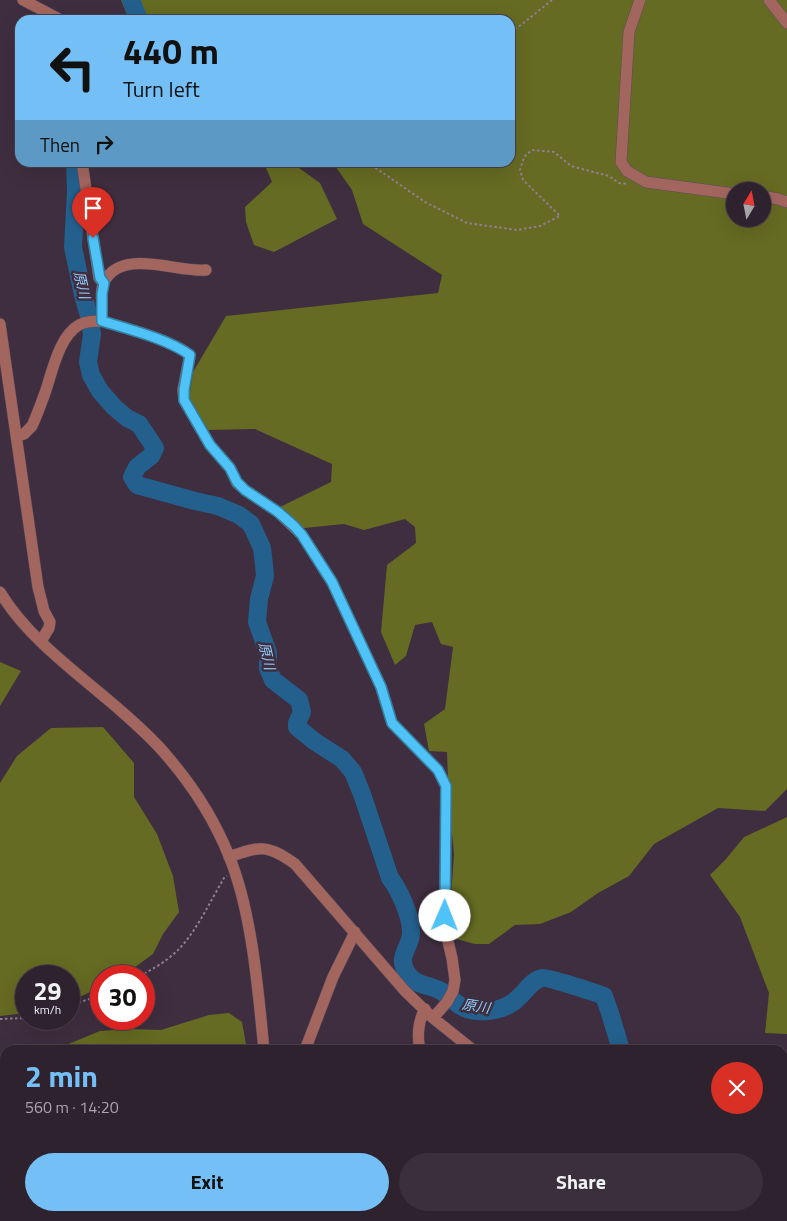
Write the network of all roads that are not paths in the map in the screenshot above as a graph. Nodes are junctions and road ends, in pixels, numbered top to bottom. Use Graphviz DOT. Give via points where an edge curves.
graph roads {
  1 [pos="23,0"];
  2 [pos="640,0"];
  3 [pos="769,0"];
  4 [pos="52,15"];
  5 [pos="787,23"];
  6 [pos="83,167"];
  7 [pos="726,193"];
  8 [pos="771,197"];
  9 [pos="787,202"];
  10 [pos="206,270"];
  11 [pos="104,283"];
  12 [pos="93,321"];
  13 [pos="0,324"];
  14 [pos="17,436"];
  15 [pos="0,592"];
  16 [pos="41,641"];
  17 [pos="229,857"];
  18 [pos="355,932"];
  19 [pos="429,1013"];
  20 [pos="263,1045"];
  21 [pos="307,1045"];
  22 [pos="420,1045"];
  23 [pos="467,1045"];
  1 -- 4 [label="street"];
  2 -- 7 [label="street" via="629,32 621,162 627,171 646,182"];
  3 -- 5 [label="street"];
  6 -- 11 [label="street" via="100,278"];
  8 -- 9 [label="street"];
  10 -- 11 [label="street" via="140,262 112,272"];
  11 -- 12 [label="street"];
  12 -- 14 [label="street" via="71,331 58,353 32,426"];
  12 -- 19 [label="street" via="166,343 190,355 184,400 210,445 245,490 278,512 302,535 332,582 381,687 392,723 438,770 446,786 445,929 455,980 447,1002"];
  13 -- 14 [label="street"];
  14 -- 16 [label="street" via="38,587 50,622"];
  15 -- 16 [label="street" via="25,626"];
  16 -- 17 [label="street" via="167,755 209,817"];
  17 -- 18 [label="street" via="264,848 279,852 295,864"];
  17 -- 20 [label="street" via="246,917"];
  18 -- 19 [label="street"];
  18 -- 21 [label="street" via="333,977"];
  19 -- 22 [label="street" via="420,1017"];
  19 -- 23 [label="street"];
}
